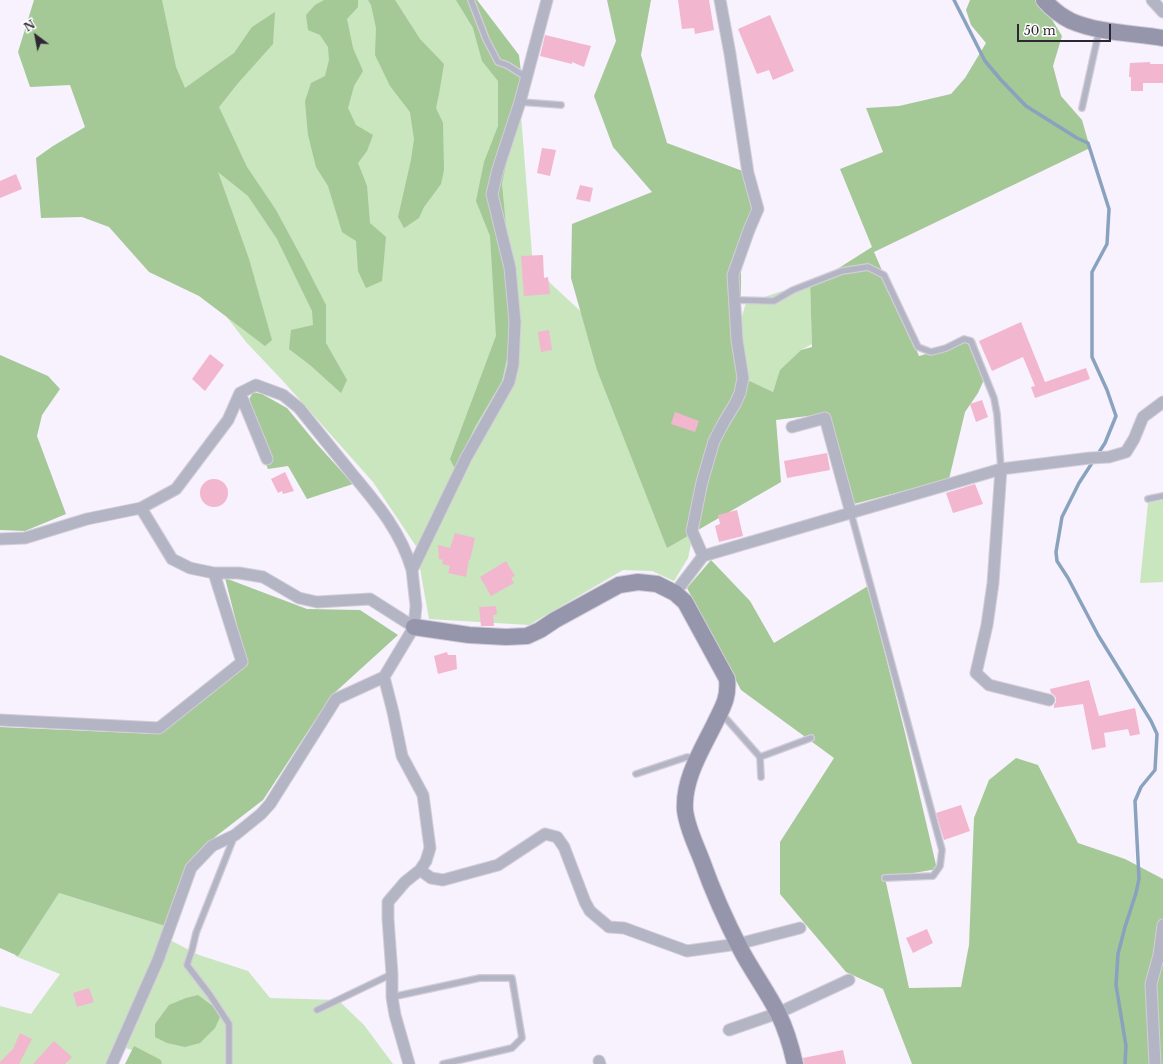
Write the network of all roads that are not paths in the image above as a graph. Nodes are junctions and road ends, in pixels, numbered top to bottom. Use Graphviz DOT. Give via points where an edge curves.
graph roads {
  1 [pos="471,0"];
  2 [pos="547,0"];
  3 [pos="720,0"];
  4 [pos="1044,0"];
  5 [pos="1152,0"];
  6 [pos="1163,12"];
  7 [pos="1100,29"];
  8 [pos="1163,38"];
  9 [pos="526,77"];
  10 [pos="520,102"];
  11 [pos="562,105"];
  12 [pos="1082,108"];
  13 [pos="735,300"];
  14 [pos="240,393"];
  15 [pos="1163,402"];
  16 [pos="792,427"];
  17 [pos="267,459"];
  18 [pos="1001,469"];
  19 [pos="1163,496"];
  20 [pos="1148,499"];
  21 [pos="141,508"];
  22 [pos="851,513"];
  23 [pos="0,539"];
  24 [pos="703,556"];
  25 [pos="412,570"];
  26 [pos="214,573"];
  27 [pos="675,593"];
  28 [pos="414,627"];
  29 [pos="384,677"];
  30 [pos="1049,700"];
  31 [pos="720,712"];
  32 [pos="0,720"];
  33 [pos="811,738"];
  34 [pos="760,757"];
  35 [pos="696,760"];
  36 [pos="636,774"];
  37 [pos="760,777"];
  38 [pos="235,835"];
  39 [pos="420,870"];
  40 [pos="885,878"];
  41 [pos="1163,925"];
  42 [pos="800,928"];
  43 [pos="738,944"];
  44 [pos="392,974"];
  45 [pos="849,980"];
  46 [pos="392,997"];
  47 [pos="316,1010"];
  48 [pos="778,1012"];
  49 [pos="729,1030"];
  50 [pos="112,1064"];
  51 [pos="229,1064"];
  52 [pos="409,1064"];
  53 [pos="443,1064"];
  54 [pos="795,1064"];
  55 [pos="1155,1064"];
  1 -- 9 [label="lane" via="498,62"];
  2 -- 9 [label="street"];
  3 -- 13 [label="street" via="748,173 758,209 733,275"];
  4 -- 7 [label="street" via="1070,20"];
  5 -- 6 [label="street"];
  7 -- 8 [label="street"];
  7 -- 12 [label="lane"];
  9 -- 10 [label="street"];
  10 -- 11 [label="lane"];
  10 -- 25 [label="street" via="492,194 510,268 515,322 513,365 509,382 466,458"];
  13 -- 18 [label="lane" via="774,301 793,290 842,270 868,268 884,275 918,347 931,352 964,339 971,341 994,398"];
  13 -- 24 [label="street" via="737,340 743,378 735,404 714,441 702,482 692,531"];
  14 -- 17 [label="street"];
  14 -- 21 [label="street" via="228,420 176,489"];
  14 -- 25 [label="street" via="256,385 283,396 299,408 381,509 399,538"];
  15 -- 18 [label="street" via="1143,417 1126,452 1109,457"];
  16 -- 22 [label="street" via="825,418"];
  18 -- 22 [label="street"];
  18 -- 30 [label="street" via="993,583 976,673 989,685"];
  19 -- 20 [label="lane"];
  21 -- 23 [label="street" via="87,519 25,538"];
  21 -- 26 [label="street" via="172,559 190,568"];
  22 -- 24 [label="street"];
  22 -- 40 [label="lane" via="942,850 940,866 932,876"];
  24 -- 27 [label="street"];
  25 -- 28 [label="street" via="416,606"];
  26 -- 28 [label="street" via="239,573 263,577 299,598 317,602 370,599"];
  26 -- 32 [label="street" via="242,662 159,728"];
  27 -- 28 [label="street" via="657,584 638,582 620,585 527,636 469,635"];
  27 -- 31 [label="street" via="685,602 727,680 726,701"];
  28 -- 29 [label="street"];
  29 -- 38 [label="street" via="336,699 270,804"];
  29 -- 39 [label="street" via="402,756 423,795 430,848"];
  31 -- 34 [label="lane"];
  31 -- 35 [label="street"];
  33 -- 34 [label="lane"];
  34 -- 37 [label="lane"];
  35 -- 36 [label="lane" via="687,757"];
  35 -- 43 [label="street" via="686,790 685,809 689,827 712,889"];
  38 -- 50 [label="street" via="212,846 191,868 158,960"];
  38 -- 51 [label="lane" via="196,933 187,965 229,1024"];
  39 -- 43 [label="street" via="430,878 443,880 498,865 545,834 557,837 564,847 590,911 609,927 624,928 687,951"];
  39 -- 44 [label="street" via="405,882 388,902"];
  41 -- 55 [label="street" via="1159,955 1151,984"];
  42 -- 43 [label="street"];
  43 -- 48 [label="street"];
  44 -- 46 [label="street"];
  44 -- 47 [label="lane"];
  45 -- 48 [label="street"];
  46 -- 52 [label="street"];
  46 -- 53 [label="lane" via="480,978 512,978 522,1038 512,1048"];
  48 -- 49 [label="street"];
  48 -- 54 [label="street" via="792,1047"];
}
